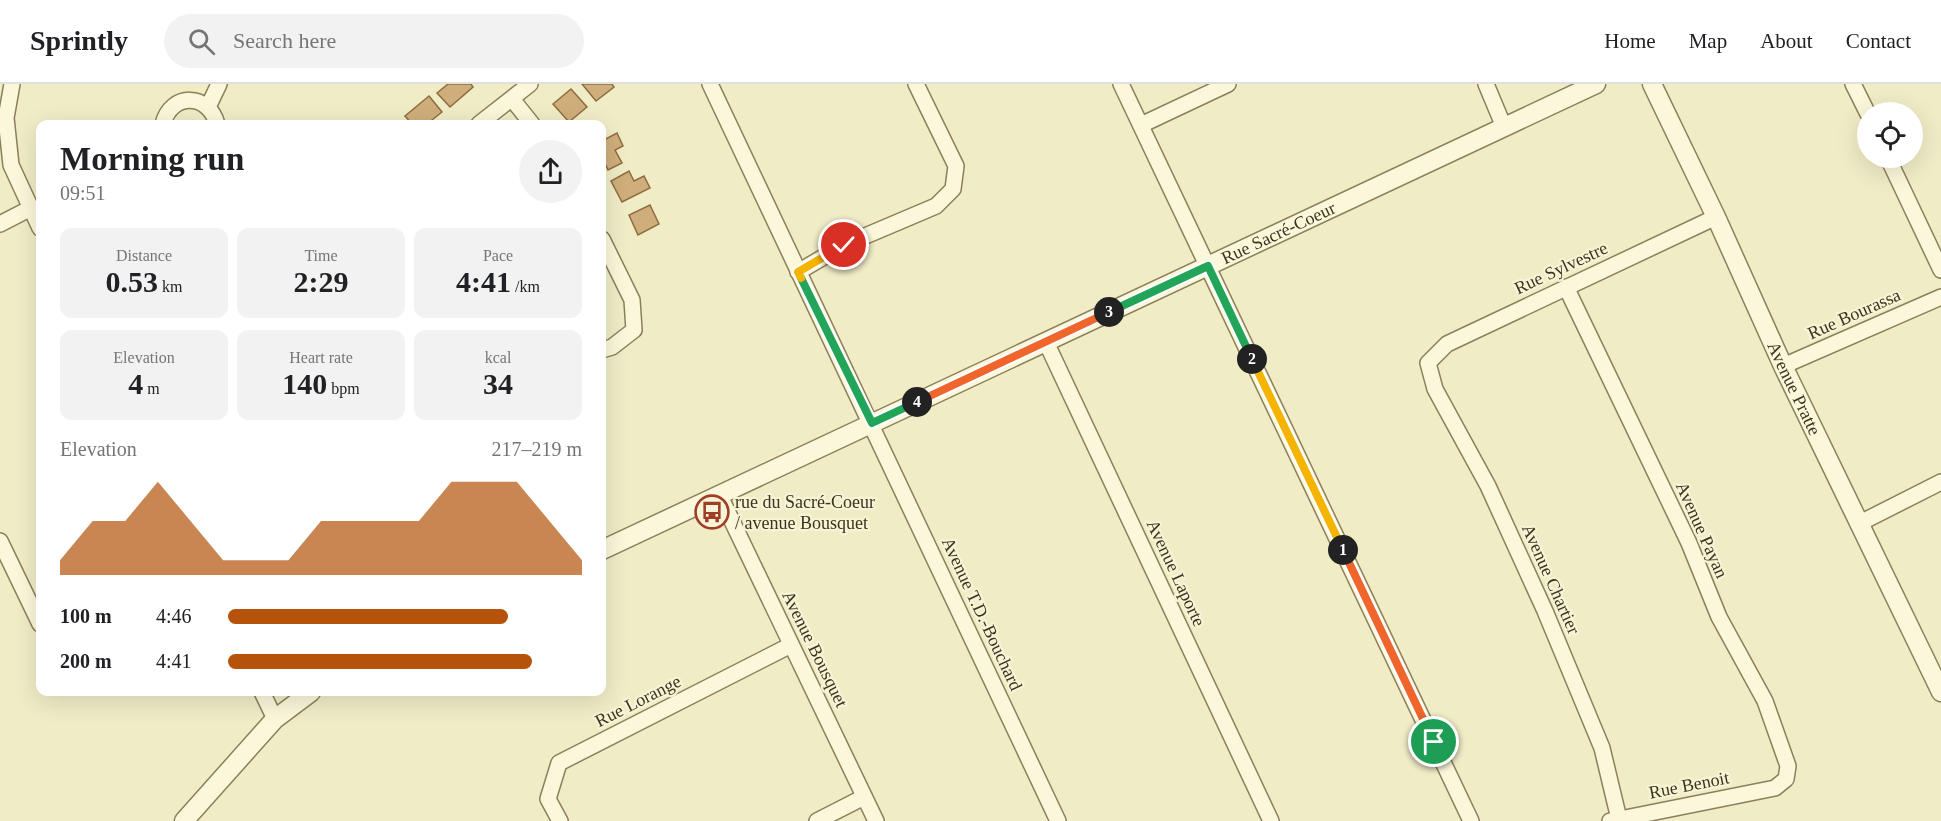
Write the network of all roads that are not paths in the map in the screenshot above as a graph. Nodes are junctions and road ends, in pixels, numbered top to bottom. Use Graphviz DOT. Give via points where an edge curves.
graph roads {
  1 [pos="12,84"];
  2 [pos="219,84"];
  3 [pos="530,84"];
  4 [pos="710,84"];
  5 [pos="916,84"];
  6 [pos="1121,84"];
  7 [pos="1228,84"];
  8 [pos="1486,84"];
  9 [pos="1596,84"];
  10 [pos="1652,84"];
  11 [pos="1853,84"];
  12 [pos="512,99"];
  13 [pos="1862,102"];
  14 [pos="208,107"];
  15 [pos="165,120"];
  16 [pos="216,120"];
  17 [pos="484,120"];
  18 [pos="529,120"];
  19 [pos="1140,124"];
  20 [pos="1504,127"];
  21 [pos="1893,168"];
  22 [pos="31,208"];
  23 [pos="1716,217"];
  24 [pos="36,219"];
  25 [pos="0,224"];
  26 [pos="606,247"];
  27 [pos="1208,266"];
  28 [pos="1941,270"];
  29 [pos="798,272"];
  30 [pos="1566,287"];
  31 [pos="1941,297"];
  32 [pos="1046,342"];
  33 [pos="606,349"];
  34 [pos="1428,363"];
  35 [pos="1783,366"];
  36 [pos="872,423"];
  37 [pos="1941,482"];
  38 [pos="720,494"];
  39 [pos="1860,523"];
  40 [pos="0,541"];
  41 [pos="606,548"];
  42 [pos="36,616"];
  43 [pos="791,645"];
  44 [pos="1941,692"];
  45 [pos="264,696"];
  46 [pos="306,696"];
  47 [pos="275,719"];
  48 [pos="1775,788"];
  49 [pos="864,797"];
  50 [pos="1615,820"];
  51 [pos="184,821"];
  52 [pos="560,821"];
  53 [pos="817,821"];
  54 [pos="876,821"];
  55 [pos="1058,821"];
  56 [pos="1271,821"];
  57 [pos="1471,821"];
  1 -- 22 [label="street" via="6,118 11,165"];
  2 -- 14 [label="street"];
  3 -- 12 [label="street"];
  4 -- 29 [label="street, Avenue T.D.-Bouchard"];
  5 -- 29 [label="street" via="956,166 953,189 936,206 844,245"];
  6 -- 19 [label="street"];
  7 -- 19 [label="street"];
  8 -- 20 [label="street"];
  9 -- 20 [label="street, Rue Sacré-Coeur"];
  10 -- 23 [label="street, Avenue Pratte"];
  11 -- 13 [label="street"];
  12 -- 17 [label="street"];
  12 -- 18 [label="street"];
  14 -- 15 [label="street" via="192,100 176,104"];
  14 -- 16 [label="street"];
  19 -- 27 [label="street"];
  20 -- 27 [label="street, Rue Sacré-Coeur"];
  21 -- 28 [label="street"];
  22 -- 24 [label="street"];
  22 -- 25 [label="street"];
  23 -- 30 [label="street, Rue Sylvestre"];
  23 -- 35 [label="street, Avenue Pratte"];
  26 -- 33 [label="street" via="632,300 634,330"];
  27 -- 32 [label="street, Rue Sacré-Coeur"];
  27 -- 57 [label="street"];
  29 -- 36 [label="street, Avenue T.D.-Bouchard"];
  30 -- 34 [label="street, Rue Sylvestre" via="1447,344"];
  30 -- 48 [label="street, Avenue Payan" via="1689,543 1719,617 1765,701 1788,766 1785,779"];
  31 -- 35 [label="street, Rue Bourassa"];
  32 -- 36 [label="street, Rue Sacré-Coeur"];
  32 -- 56 [label="street, Avenue Laporte"];
  34 -- 50 [label="street, Avenue Chartier" via="1435,389 1488,486 1550,621 1602,748"];
  35 -- 39 [label="street, Avenue Pratte"];
  36 -- 38 [label="street, Rue Sacré-Coeur"];
  36 -- 55 [label="street, Avenue T.D.-Bouchard"];
  37 -- 39 [label="street"];
  38 -- 41 [label="street, Rue Sacré-Coeur"];
  38 -- 43 [label="street, Avenue Bousquet"];
  39 -- 44 [label="street, Avenue Pratte"];
  40 -- 42 [label="street"];
  43 -- 49 [label="street, Avenue Bousquet"];
  43 -- 52 [label="street, Rue Lorange" via="559,763 548,799"];
  45 -- 47 [label="street"];
  46 -- 47 [label="street"];
  47 -- 51 [label="street"];
  48 -- 50 [label="street, Rue Benoit"];
  49 -- 53 [label="street"];
  49 -- 54 [label="street, Avenue Bousquet"];
}
